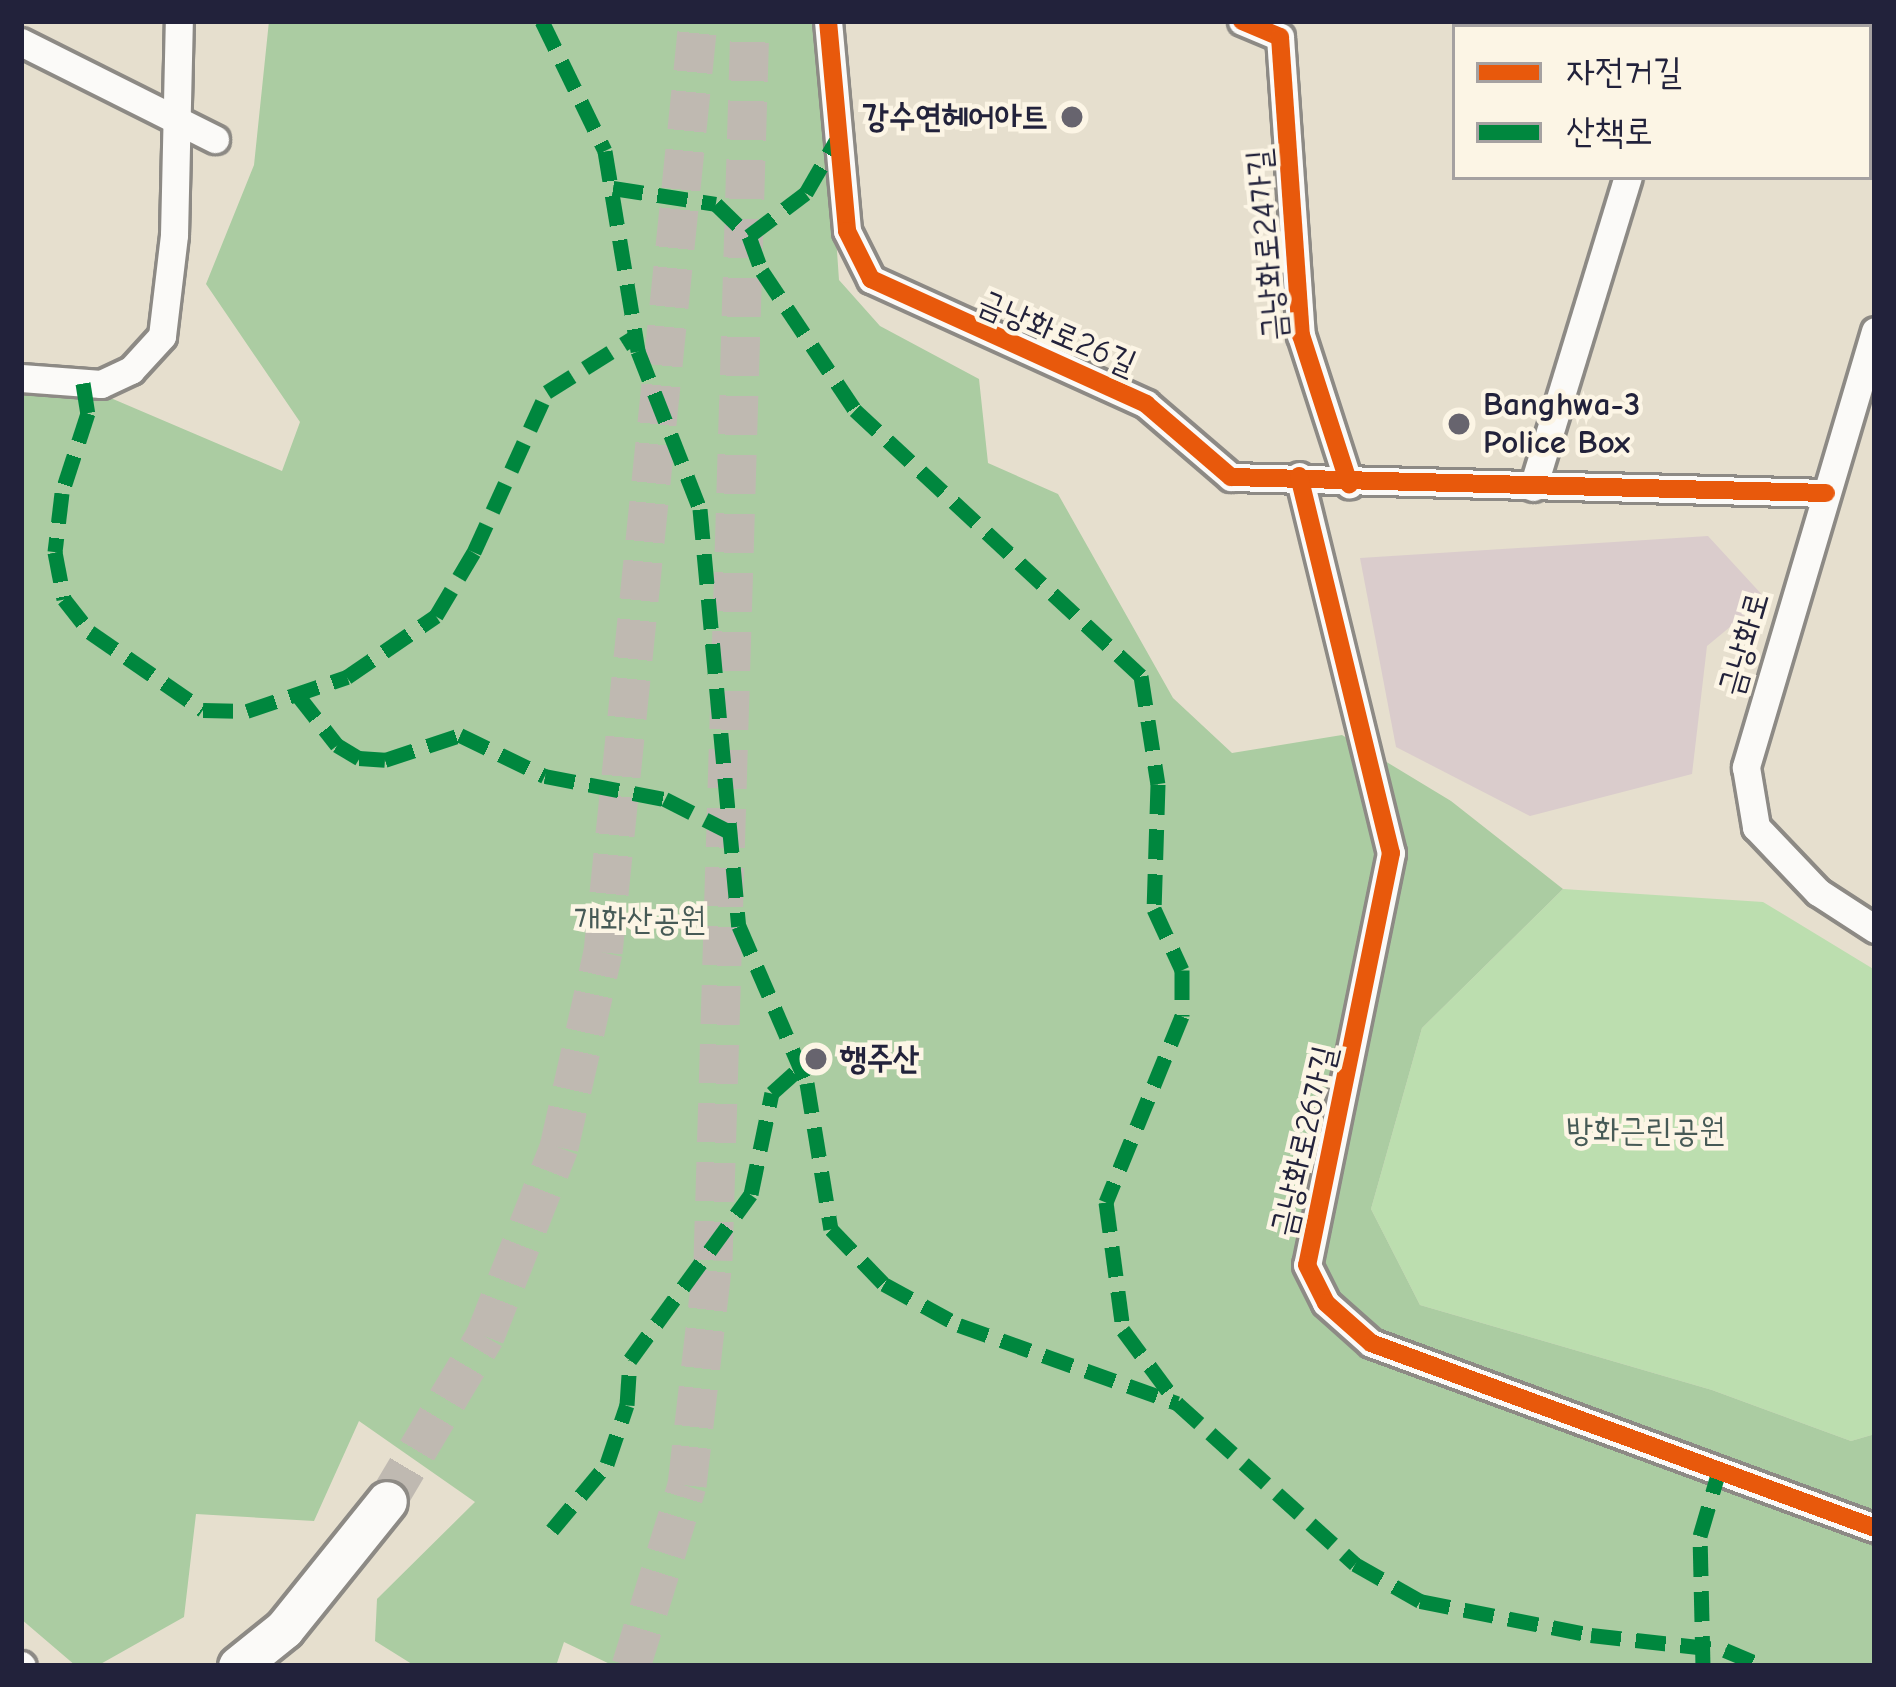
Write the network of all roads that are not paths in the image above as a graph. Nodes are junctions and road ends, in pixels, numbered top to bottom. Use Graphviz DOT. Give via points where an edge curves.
graph roads {
  1 [pos="179,21"];
  2 [pos="828,21"];
  3 [pos="1242,21"];
  4 [pos="21,42"];
  5 [pos="178,122"];
  6 [pos="215,139"];
  7 [pos="1627,180"];
  8 [pos="1875,331"];
  9 [pos="21,378"];
  10 [pos="1299,476"];
  11 [pos="1348,484"];
  12 [pos="1533,487"];
  13 [pos="1826,493"];
  14 [pos="1875,929"];
  15 [pos="387,1501"];
  16 [pos="1875,1528"];
  17 [pos="238,1666"];
  1 -- 5 [label="street"];
  2 -- 10 [label="street, 금낭화로26길" via="847,231 871,279 1146,404 1231,477"];
  3 -- 11 [label="street, 금낭화로24가길" via="1280,38 1300,335"];
  4 -- 5 [label="street"];
  5 -- 6 [label="street"];
  5 -- 9 [label="street" via="162,336 131,370 101,384"];
  7 -- 12 [label="street"];
  8 -- 13 [label="street, 금낭화로"];
  10 -- 11 [label="street, 금낭화로26길"];
  10 -- 16 [label="street, 금낭화로26가길" via="1391,853 1307,1265 1326,1303 1371,1343"];
  11 -- 12 [label="street, 금낭화로26길"];
  12 -- 13 [label="street, 금낭화로26길"];
  13 -- 14 [label="street, 금낭화로" via="1746,767 1756,827 1818,892"];
  15 -- 17 [label="highway" via="284,1628"];
}
